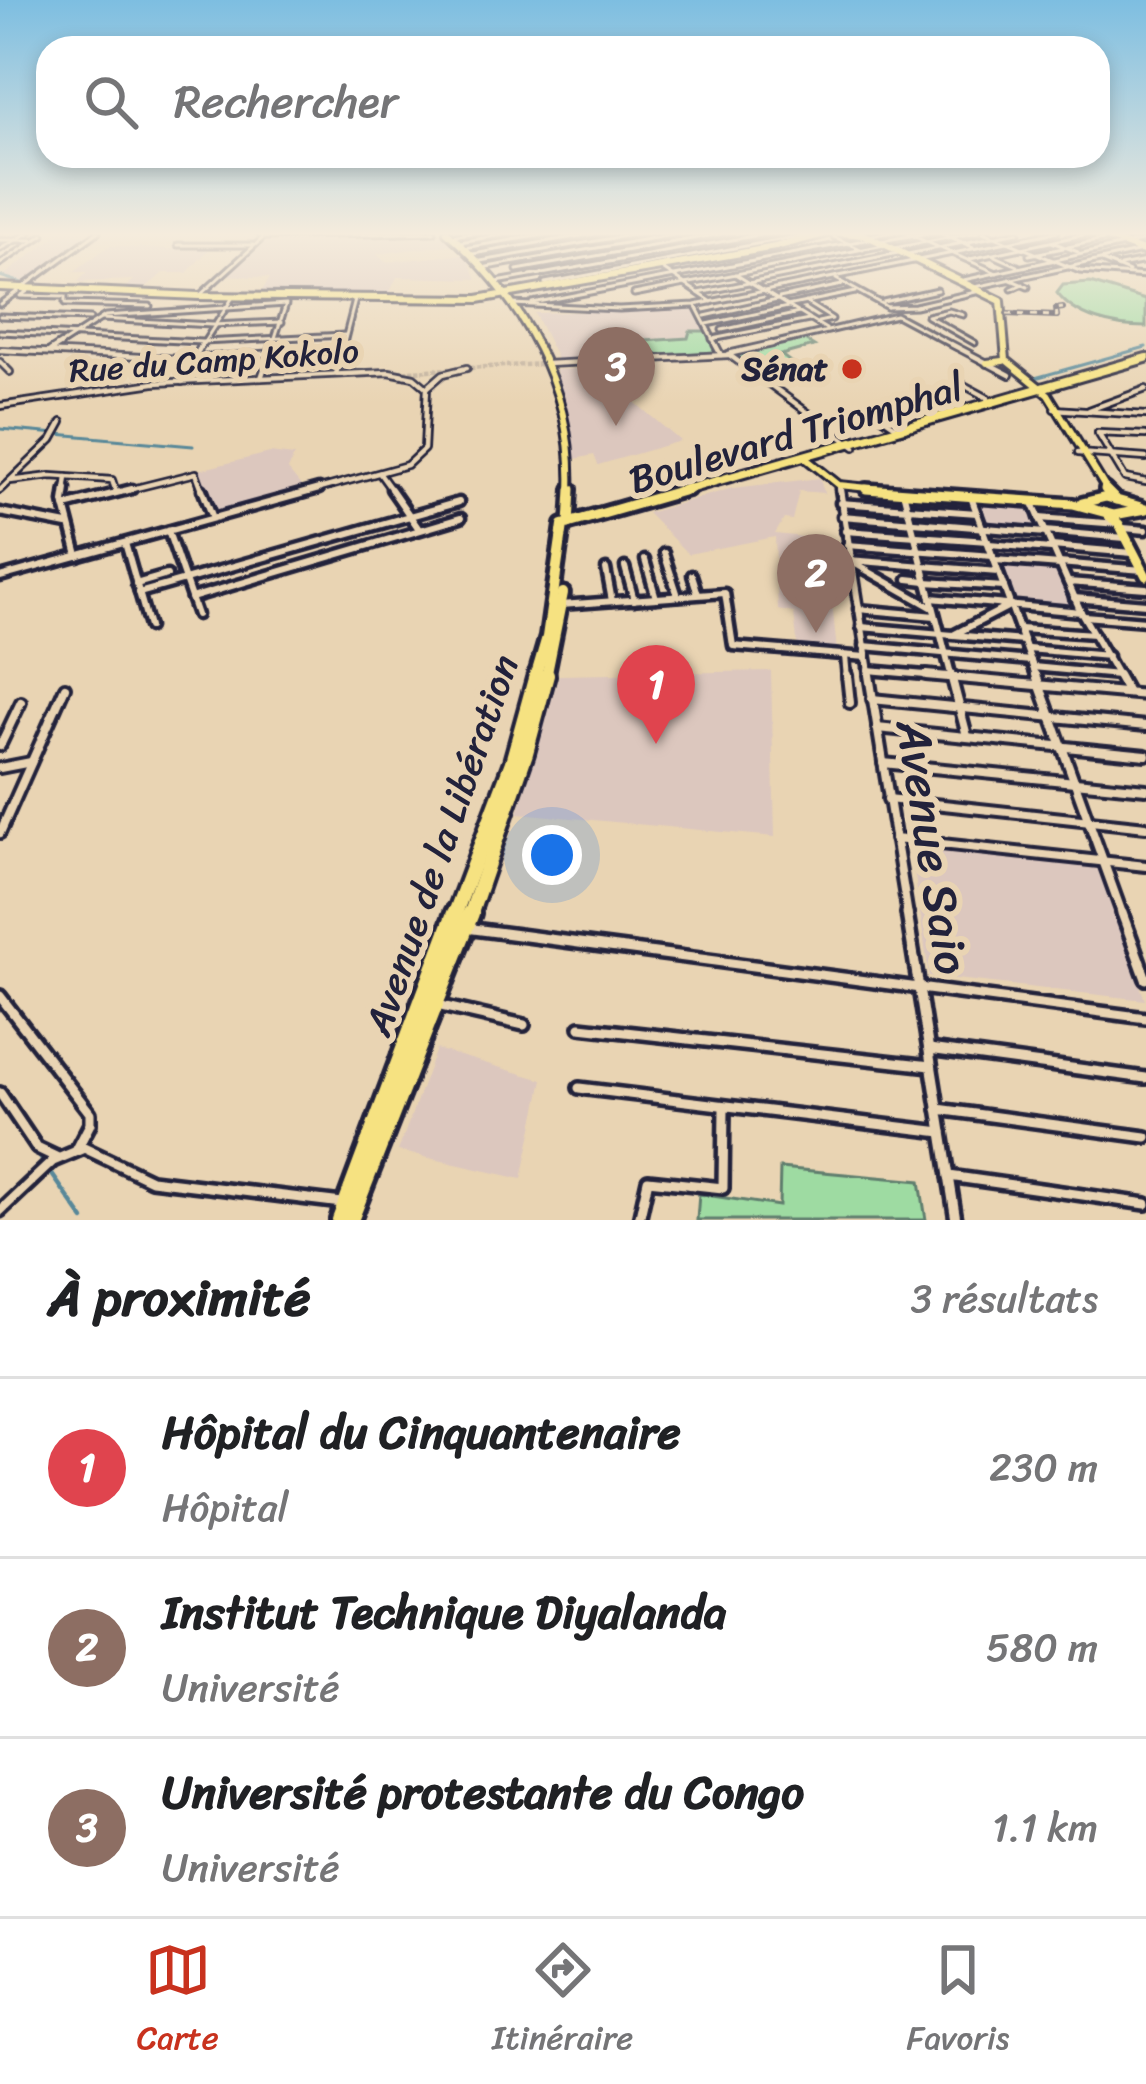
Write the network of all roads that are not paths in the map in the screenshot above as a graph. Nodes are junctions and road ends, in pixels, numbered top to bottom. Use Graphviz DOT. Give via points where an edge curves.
graph roads {
  1 [pos="21,289"];
  2 [pos="207,289"];
  3 [pos="504,289"];
  4 [pos="539,289"];
  5 [pos="609,289"];
  6 [pos="628,289"];
  7 [pos="660,289"];
  8 [pos="693,289"];
  9 [pos="719,289"];
  10 [pos="759,289"];
  11 [pos="774,289"];
  12 [pos="825,289"];
  13 [pos="854,289"];
  14 [pos="978,289"];
  15 [pos="938,290"];
  16 [pos="763,291"];
  17 [pos="858,291"];
  18 [pos="699,293"];
  19 [pos="634,294"];
  20 [pos="199,296"];
  21 [pos="233,297"];
  22 [pos="355,300"];
  23 [pos="512,300"];
  24 [pos="777,300"];
  25 [pos="712,302"];
  26 [pos="805,302"];
  27 [pos="880,302"];
  28 [pos="0,304"];
  29 [pos="65,304"];
  30 [pos="530,304"];
  31 [pos="695,304"];
  32 [pos="150,306"];
  33 [pos="224,306"];
  34 [pos="787,306"];
  35 [pos="887,307"];
  36 [pos="655,308"];
  37 [pos="717,309"];
  38 [pos="61,312"];
  39 [pos="703,313"];
  40 [pos="799,313"];
  41 [pos="896,315"];
  42 [pos="963,315"];
  43 [pos="0,316"];
  44 [pos="95,319"];
  45 [pos="812,321"];
  46 [pos="282,322"];
  47 [pos="707,324"];
  48 [pos="212,325"];
  49 [pos="722,330"];
  50 [pos="827,330"];
  51 [pos="0,331"];
  52 [pos="74,335"];
  53 [pos="345,335"];
  54 [pos="966,338"];
  55 [pos="277,339"];
  56 [pos="712,339"];
  57 [pos="206,342"];
  58 [pos="947,342"];
  59 [pos="975,343"];
  60 [pos="342,349"];
  61 [pos="0,350"];
  62 [pos="46,352"];
  63 [pos="269,354"];
  64 [pos="724,355"];
  65 [pos="194,358"];
  66 [pos="1146,360"];
  67 [pos="0,362"];
  68 [pos="546,364"];
  69 [pos="990,365"];
  70 [pos="467,368"];
  71 [pos="1011,368"];
  72 [pos="10,372"];
  73 [pos="336,374"];
  74 [pos="261,378"];
  75 [pos="182,382"];
  76 [pos="962,384"];
  77 [pos="427,388"];
  78 [pos="1040,389"];
  79 [pos="1146,389"];
  80 [pos="988,398"];
  81 [pos="0,406"];
  82 [pos="868,408"];
  83 [pos="1055,409"];
  84 [pos="1085,411"];
  85 [pos="1146,415"];
  86 [pos="62,422"];
  87 [pos="900,429"];
  88 [pos="1146,436"];
  89 [pos="853,445"];
  90 [pos="1080,453"];
  91 [pos="1111,455"];
  92 [pos="1146,458"];
  93 [pos="806,459"];
  94 [pos="380,474"];
  95 [pos="67,477"];
  96 [pos="10,481"];
  97 [pos="1096,482"];
  98 [pos="1146,482"];
  99 [pos="839,485"];
  100 [pos="0,490"];
  101 [pos="902,491"];
  102 [pos="116,492"];
  103 [pos="971,497"];
  104 [pos="1095,499"];
  105 [pos="1118,500"];
  106 [pos="1032,501"];
  107 [pos="459,502"];
  108 [pos="840,503"];
  109 [pos="1073,504"];
  110 [pos="64,506"];
  111 [pos="907,508"];
  112 [pos="1146,509"];
  113 [pos="1102,511"];
  114 [pos="0,512"];
  115 [pos="977,513"];
  116 [pos="1127,513"];
  117 [pos="842,516"];
  118 [pos="410,517"];
  119 [pos="213,518"];
  120 [pos="461,518"];
  121 [pos="1040,518"];
  122 [pos="911,521"];
  123 [pos="592,522"];
  124 [pos="68,525"];
  125 [pos="567,526"];
  126 [pos="982,527"];
  127 [pos="420,530"];
  128 [pos="1146,530"];
  129 [pos="168,531"];
  130 [pos="844,531"];
  131 [pos="1046,532"];
  132 [pos="915,536"];
  133 [pos="1125,538"];
  134 [pos="124,543"];
  135 [pos="988,543"];
  136 [pos="847,544"];
  137 [pos="1053,548"];
  138 [pos="1146,548"];
  139 [pos="918,550"];
  140 [pos="664,553"];
  141 [pos="78,556"];
  142 [pos="994,558"];
  143 [pos="645,560"];
  144 [pos="849,560"];
  145 [pos="1060,564"];
  146 [pos="922,566"];
  147 [pos="626,567"];
  148 [pos="606,569"];
  149 [pos="1144,571"];
  150 [pos="998,572"];
  151 [pos="692,574"];
  152 [pos="167,575"];
  153 [pos="0,578"];
  154 [pos="185,580"];
  155 [pos="908,580"];
  156 [pos="926,581"];
  157 [pos="1068,581"];
  158 [pos="1004,587"];
  159 [pos="1146,588"];
  160 [pos="137,589"];
  161 [pos="698,594"];
  162 [pos="678,596"];
  163 [pos="191,598"];
  164 [pos="656,598"];
  165 [pos="931,598"];
  166 [pos="1074,598"];
  167 [pos="634,599"];
  168 [pos="612,601"];
  169 [pos="561,604"];
  170 [pos="1146,604"];
  171 [pos="1010,605"];
  172 [pos="858,609"];
  173 [pos="934,612"];
  174 [pos="1082,614"];
  175 [pos="197,615"];
  176 [pos="1146,621"];
  177 [pos="149,627"];
  178 [pos="861,627"];
  179 [pos="1019,629"];
  180 [pos="940,634"];
  181 [pos="1094,634"];
  182 [pos="952,635"];
  183 [pos="1024,645"];
  184 [pos="865,652"];
  185 [pos="946,653"];
  186 [pos="844,656"];
  187 [pos="1108,656"];
  188 [pos="1032,664"];
  189 [pos="868,670"];
  190 [pos="1118,675"];
  191 [pos="952,676"];
  192 [pos="1040,684"];
  193 [pos="65,687"];
  194 [pos="1128,693"];
  195 [pos="1146,694"];
  196 [pos="872,699"];
  197 [pos="21,702"];
  198 [pos="850,703"];
  199 [pos="959,706"];
  200 [pos="1052,715"];
  201 [pos="877,728"];
  202 [pos="1144,728"];
  203 [pos="967,736"];
  204 [pos="0,746"];
  205 [pos="1063,746"];
  206 [pos="1146,755"];
  207 [pos="31,762"];
  208 [pos="883,763"];
  209 [pos="0,768"];
  210 [pos="1076,782"];
  211 [pos="1146,790"];
  212 [pos="889,799"];
  213 [pos="1090,820"];
  214 [pos="1146,827"];
  215 [pos="0,833"];
  216 [pos="895,838"];
  217 [pos="1103,861"];
  218 [pos="1146,866"];
  219 [pos="462,927"];
  220 [pos="1146,980"];
  221 [pos="919,989"];
  222 [pos="0,996"];
  223 [pos="433,1004"];
  224 [pos="1146,1018"];
  225 [pos="524,1025"];
  226 [pos="580,1028"];
  227 [pos="929,1049"];
  228 [pos="932,1066"];
  229 [pos="1146,1078"];
  230 [pos="579,1088"];
  231 [pos="0,1093"];
  232 [pos="724,1108"];
  233 [pos="938,1109"];
  234 [pos="942,1132"];
  235 [pos="1146,1137"];
  236 [pos="77,1149"];
  237 [pos="57,1159"];
  238 [pos="949,1176"];
  239 [pos="1146,1204"];
  240 [pos="0,1211"];
  241 [pos="348,1212"];
  242 [pos="639,1220"];
  243 [pos="956,1220"];
  1 -- 20 [label="main road"];
  1 -- 28 [label="street"];
  1 -- 29 [label="street" via="28,291 21,297 67,297"];
  2 -- 20 [label="street"];
  3 -- 23 [label="main road, Avenue de la Libération"];
  4 -- 23 [label="main road"];
  5 -- 30 [label="street"];
  6 -- 19 [label="street"];
  7 -- 19 [label="street"];
  8 -- 18 [label="street"];
  9 -- 18 [label="street"];
  10 -- 16 [label="street"];
  11 -- 16 [label="street"];
  12 -- 24 [label="street"];
  13 -- 17 [label="street"];
  14 -- 35 [label="street"];
  14 -- 71 [label="main road" via="1004,305"];
  15 -- 27 [label="street"];
  16 -- 24 [label="street"];
  16 -- 25 [label="street"];
  17 -- 26 [label="street"];
  17 -- 27 [label="street"];
  18 -- 25 [label="street"];
  19 -- 36 [label="street"];
  20 -- 21 [label="main road"];
  21 -- 22 [label="main road"];
  21 -- 33 [label="street"];
  22 -- 23 [label="main road"];
  22 -- 53 [label="street"];
  23 -- 30 [label="street"];
  23 -- 68 [label="main road, Avenue de la Libération"];
  23 -- 125 [label="main road, Avenue de la Libération" via="553,398"];
  24 -- 34 [label="street"];
  24 -- 39 [label="street"];
  25 -- 31 [label="street"];
  26 -- 34 [label="street"];
  26 -- 45 [label="street" via="832,319"];
  27 -- 35 [label="street"];
  29 -- 32 [label="street"];
  29 -- 38 [label="street"];
  30 -- 36 [label="street"];
  31 -- 36 [label="street"];
  31 -- 39 [label="street"];
  33 -- 44 [label="street"];
  33 -- 46 [label="street" via="286,304"];
  33 -- 48 [label="street"];
  34 -- 40 [label="street"];
  34 -- 47 [label="street"];
  35 -- 41 [label="street"];
  37 -- 39 [label="street"];
  39 -- 47 [label="street"];
  40 -- 45 [label="street"];
  40 -- 49 [label="street"];
  41 -- 50 [label="street"];
  41 -- 58 [label="street"];
  42 -- 54 [label="street" via="927,316"];
  43 -- 44 [label="street"];
  44 -- 48 [label="street"];
  44 -- 52 [label="street"];
  45 -- 50 [label="street"];
  45 -- 56 [label="street"];
  46 -- 48 [label="street"];
  46 -- 55 [label="street"];
  47 -- 56 [label="street"];
  48 -- 57 [label="street"];
  50 -- 64 [label="street"];
  51 -- 52 [label="street"];
  52 -- 57 [label="street"];
  52 -- 62 [label="street"];
  53 -- 55 [label="street"];
  53 -- 60 [label="street"];
  54 -- 58 [label="street"];
  54 -- 59 [label="street"];
  55 -- 57 [label="street"];
  55 -- 63 [label="street"];
  56 -- 64 [label="street"];
  57 -- 65 [label="street"];
  58 -- 69 [label="street"];
  60 -- 63 [label="street"];
  60 -- 73 [label="street"];
  61 -- 62 [label="street"];
  62 -- 65 [label="street"];
  63 -- 65 [label="street"];
  63 -- 74 [label="street"];
  64 -- 68 [label="street"];
  64 -- 89 [label="street"];
  65 -- 75 [label="street"];
  66 -- 78 [label="highway, Boulevard Triomphal"];
  66 -- 78 [label="highway, Boulevard Triomphal"];
  67 -- 72 [label="street"];
  68 -- 125 [label="main road, Avenue de la Libération" via="565,433"];
  69 -- 71 [label="main road"];
  69 -- 71 [label="street"];
  70 -- 77 [label="street"];
  71 -- 78 [label="main road"];
  73 -- 74 [label="street, Rue du Camp Kokolo"];
  73 -- 77 [label="street, Rue du Camp Kokolo" via="397,373"];
  74 -- 75 [label="street, Rue du Camp Kokolo"];
  75 -- 81 [label="street, Rue du Camp Kokolo"];
  76 -- 80 [label="street"];
  77 -- 94 [label="street" via="423,452"];
  78 -- 83 [label="main road"];
  78 -- 87 [label="highway, Boulevard Triomphal"];
  78 -- 89 [label="highway, Boulevard Triomphal"];
  79 -- 84 [label="street"];
  82 -- 87 [label="street"];
  83 -- 84 [label="street"];
  83 -- 90 [label="main road"];
  84 -- 85 [label="street"];
  86 -- 96 [label="street"];
  87 -- 89 [label="highway, Boulevard Triomphal"];
  88 -- 91 [label="street" via="1098,433"];
  89 -- 93 [label="highway, Boulevard Triomphal"];
  90 -- 91 [label="street"];
  90 -- 97 [label="main road"];
  91 -- 92 [label="street"];
  91 -- 98 [label="street" via="1127,479"];
  93 -- 99 [label="main road"];
  93 -- 123 [label="highway, Boulevard Triomphal"];
  94 -- 118 [label="street"];
  94 -- 119 [label="street"];
  95 -- 96 [label="street"];
  95 -- 102 [label="street" via="112,480"];
  95 -- 110 [label="street"];
  96 -- 100 [label="street"];
  97 -- 104 [label="main road"];
  97 -- 105 [label="main road"];
  99 -- 101 [label="main road"];
  99 -- 108 [label="street, Avenue Saio"];
  101 -- 103 [label="main road"];
  101 -- 111 [label="street"];
  102 -- 110 [label="street"];
  102 -- 119 [label="street" via="196,473"];
  103 -- 106 [label="main road"];
  103 -- 115 [label="street"];
  104 -- 105 [label="main road"];
  104 -- 109 [label="main road"];
  104 -- 113 [label="main road"];
  105 -- 112 [label="main road"];
  105 -- 116 [label="main road"];
  106 -- 109 [label="main road"];
  106 -- 121 [label="street"];
  107 -- 118 [label="street"];
  108 -- 111 [label="street"];
  108 -- 117 [label="street, Avenue Saio"];
  109 -- 113 [label="main road"];
  110 -- 124 [label="street"];
  111 -- 115 [label="street"];
  111 -- 122 [label="street"];
  112 -- 116 [label="main road"];
  113 -- 116 [label="main road"];
  113 -- 133 [label="main road"];
  114 -- 124 [label="street"];
  115 -- 126 [label="street"];
  116 -- 133 [label="main road"];
  117 -- 122 [label="street"];
  117 -- 130 [label="street, Avenue Saio"];
  118 -- 127 [label="street"];
  118 -- 154 [label="street"];
  119 -- 129 [label="street"];
  120 -- 127 [label="street"];
  121 -- 131 [label="street"];
  121 -- 133 [label="street"];
  122 -- 126 [label="street"];
  122 -- 132 [label="street"];
  123 -- 125 [label="highway, Boulevard Triomphal"];
  123 -- 125 [label="highway"];
  124 -- 141 [label="street"];
  125 -- 169 [label="highway, Avenue de la Libération"];
  125 -- 241 [label="highway, Avenue de la Libération" via="543,657 512,762"];
  126 -- 131 [label="street"];
  126 -- 135 [label="street"];
  127 -- 163 [label="street"];
  128 -- 133 [label="street"];
  129 -- 134 [label="street"];
  129 -- 154 [label="street"];
  130 -- 132 [label="street"];
  130 -- 136 [label="street, Avenue Saio"];
  131 -- 133 [label="street"];
  131 -- 137 [label="street"];
  132 -- 135 [label="street"];
  132 -- 139 [label="street"];
  133 -- 137 [label="street"];
  133 -- 138 [label="street"];
  133 -- 149 [label="main road"];
  134 -- 141 [label="street"];
  134 -- 160 [label="street"];
  135 -- 137 [label="street"];
  135 -- 142 [label="street"];
  136 -- 139 [label="street"];
  136 -- 144 [label="street, Avenue Saio"];
  137 -- 145 [label="street"];
  139 -- 142 [label="street"];
  139 -- 146 [label="street"];
  140 -- 162 [label="street"];
  141 -- 153 [label="street"];
  142 -- 145 [label="street"];
  142 -- 150 [label="street"];
  143 -- 164 [label="street"];
  144 -- 146 [label="street"];
  144 -- 172 [label="street, Avenue Saio"];
  144 -- 173 [label="street"];
  145 -- 149 [label="street"];
  145 -- 157 [label="street"];
  146 -- 150 [label="street"];
  146 -- 156 [label="street"];
  147 -- 167 [label="street"];
  148 -- 168 [label="street"];
  150 -- 158 [label="street"];
  151 -- 161 [label="street"];
  152 -- 160 [label="street"];
  154 -- 160 [label="street"];
  154 -- 163 [label="street"];
  155 -- 156 [label="street"];
  156 -- 158 [label="street"];
  156 -- 165 [label="street"];
  157 -- 159 [label="street"];
  157 -- 166 [label="street"];
  158 -- 171 [label="street"];
  160 -- 177 [label="street"];
  161 -- 162 [label="street"];
  161 -- 186 [label="street" via="727,595 733,646"];
  162 -- 164 [label="street"];
  163 -- 175 [label="street"];
  164 -- 167 [label="street"];
  165 -- 171 [label="street"];
  165 -- 173 [label="street"];
  166 -- 170 [label="street"];
  166 -- 174 [label="street"];
  167 -- 168 [label="street"];
  168 -- 169 [label="street"];
  169 -- 219 [label="highway, Avenue de la Libération" via="534,721"];
  171 -- 174 [label="street"];
  171 -- 179 [label="street"];
  171 -- 182 [label="street"];
  172 -- 173 [label="street"];
  172 -- 178 [label="street, Avenue Saio"];
  173 -- 180 [label="street"];
  174 -- 176 [label="street"];
  174 -- 181 [label="street"];
  178 -- 180 [label="street"];
  178 -- 184 [label="street, Avenue Saio"];
  179 -- 181 [label="street"];
  179 -- 183 [label="street"];
  180 -- 182 [label="street"];
  180 -- 185 [label="street"];
  181 -- 187 [label="street"];
  182 -- 183 [label="street"];
  183 -- 187 [label="street"];
  183 -- 188 [label="street"];
  184 -- 185 [label="street"];
  184 -- 186 [label="street"];
  184 -- 189 [label="street, Avenue Saio"];
  185 -- 188 [label="street"];
  185 -- 191 [label="street"];
  186 -- 198 [label="street"];
  187 -- 190 [label="street"];
  188 -- 190 [label="street"];
  188 -- 192 [label="street"];
  189 -- 191 [label="street"];
  189 -- 196 [label="street, Avenue Saio"];
  190 -- 194 [label="street"];
  191 -- 192 [label="street"];
  191 -- 199 [label="street"];
  192 -- 194 [label="street"];
  192 -- 200 [label="street"];
  193 -- 207 [label="street"];
  194 -- 195 [label="street"];
  196 -- 199 [label="street"];
  196 -- 201 [label="street, Avenue Saio"];
  197 -- 204 [label="street"];
  199 -- 200 [label="street"];
  199 -- 203 [label="street"];
  200 -- 202 [label="street"];
  200 -- 205 [label="street"];
  201 -- 203 [label="street"];
  201 -- 208 [label="street, Avenue Saio"];
  203 -- 205 [label="street"];
  205 -- 206 [label="street"];
  205 -- 210 [label="street"];
  207 -- 209 [label="street"];
  207 -- 215 [label="street"];
  208 -- 210 [label="street"];
  208 -- 212 [label="street, Avenue Saio"];
  210 -- 211 [label="street"];
  210 -- 213 [label="street"];
  212 -- 213 [label="street"];
  212 -- 216 [label="street, Avenue Saio"];
  213 -- 214 [label="street"];
  213 -- 217 [label="street"];
  216 -- 217 [label="street"];
  216 -- 221 [label="street, Avenue Saio"];
  217 -- 218 [label="street"];
  217 -- 220 [label="street"];
  219 -- 221 [label="street"];
  219 -- 223 [label="highway, Avenue de la Libération"];
  221 -- 224 [label="street"];
  221 -- 227 [label="street, Avenue Saio"];
  222 -- 236 [label="street" via="90,1113"];
  223 -- 225 [label="street"];
  223 -- 241 [label="highway, Avenue de la Libération"];
  226 -- 228 [label="street"];
  227 -- 228 [label="street, Avenue Saio"];
  227 -- 229 [label="street"];
  228 -- 233 [label="street, Avenue Saio"];
  230 -- 232 [label="street"];
  231 -- 237 [label="street" via="37,1148"];
  232 -- 234 [label="street"];
  232 -- 242 [label="street" via="723,1188 648,1180"];
  233 -- 234 [label="street, Avenue Saio"];
  233 -- 235 [label="street"];
  234 -- 238 [label="street, Avenue Saio"];
  236 -- 237 [label="street"];
  236 -- 241 [label="street" via="151,1180"];
  237 -- 240 [label="street"];
  238 -- 239 [label="street"];
  238 -- 243 [label="street, Avenue Saio"];
}
